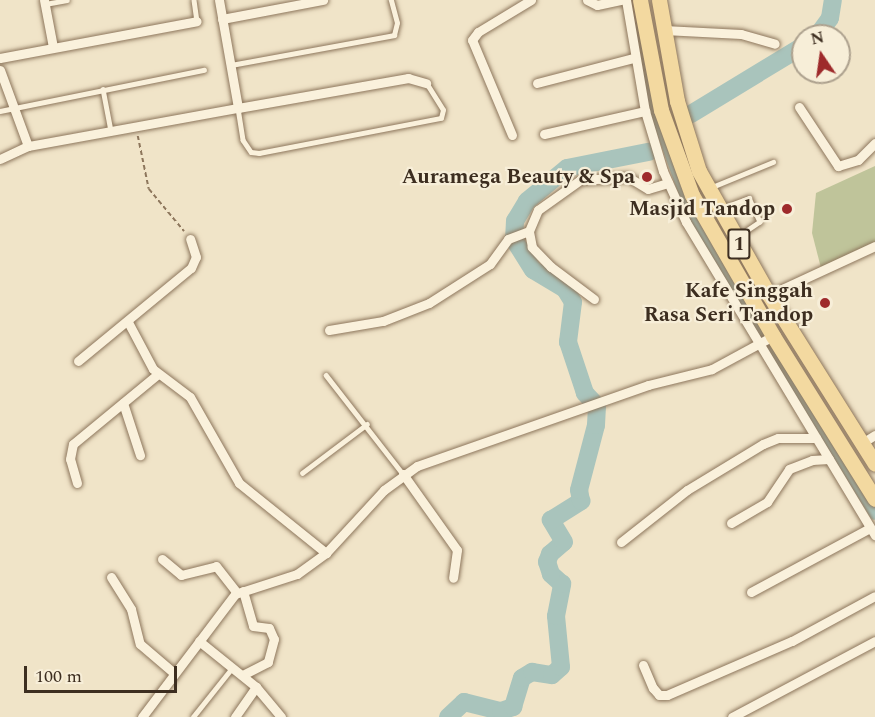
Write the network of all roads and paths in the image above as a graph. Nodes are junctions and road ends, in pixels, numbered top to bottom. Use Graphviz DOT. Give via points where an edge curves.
graph roads {
  1 [pos="67,0"];
  2 [pos="194,0"];
  3 [pos="219,0"];
  4 [pos="323,0"];
  5 [pos="391,0"];
  6 [pos="531,0"];
  7 [pos="587,0"];
  8 [pos="621,0"];
  9 [pos="626,0"];
  10 [pos="640,0"];
  11 [pos="659,0"];
  12 [pos="45,2"];
  13 [pos="222,19"];
  14 [pos="197,21"];
  15 [pos="664,30"];
  16 [pos="775,44"];
  17 [pos="53,47"];
  18 [pos="0,58"];
  19 [pos="634,58"];
  20 [pos="231,65"];
  21 [pos="0,70"];
  22 [pos="204,70"];
  23 [pos="426,83"];
  24 [pos="537,83"];
  25 [pos="103,89"];
  26 [pos="13,106"];
  27 [pos="799,107"];
  28 [pos="238,108"];
  29 [pos="0,111"];
  30 [pos="645,111"];
  31 [pos="136,127"];
  32 [pos="111,131"];
  33 [pos="544,134"];
  34 [pos="512,135"];
  35 [pos="875,143"];
  36 [pos="28,146"];
  37 [pos="0,159"];
  38 [pos="773,162"];
  39 [pos="668,183"];
  40 [pos="707,189"];
  41 [pos="719,210"];
  42 [pos="527,231"];
  43 [pos="735,238"];
  44 [pos="190,239"];
  45 [pos="875,246"];
  46 [pos="769,295"];
  47 [pos="594,298"];
  48 [pos="128,321"];
  49 [pos="329,330"];
  50 [pos="773,336"];
  51 [pos="758,346"];
  52 [pos="78,361"];
  53 [pos="158,374"];
  54 [pos="326,375"];
  55 [pos="123,403"];
  56 [pos="367,424"];
  57 [pos="816,438"];
  58 [pos="869,439"];
  59 [pos="140,455"];
  60 [pos="829,459"];
  61 [pos="875,464"];
  62 [pos="302,473"];
  63 [pos="403,474"];
  64 [pos="77,483"];
  65 [pos="875,499"];
  66 [pos="730,523"];
  67 [pos="873,531"];
  68 [pos="621,542"];
  69 [pos="326,553"];
  70 [pos="162,559"];
  71 [pos="111,577"];
  72 [pos="453,578"];
  73 [pos="240,592"];
  74 [pos="751,592"];
  75 [pos="875,596"];
  76 [pos="199,641"];
  77 [pos="875,641"];
  78 [pos="643,664"];
  79 [pos="233,667"];
  80 [pos="174,673"];
  81 [pos="243,675"];
  82 [pos="256,687"];
  83 [pos="142,717"];
  84 [pos="193,717"];
  85 [pos="235,717"];
  86 [pos="281,717"];
  87 [pos="732,717"];
  1 -- 12 [label="lane"];
  2 -- 14 [label="lane"];
  3 -- 13 [label="street"];
  4 -- 13 [label="street"];
  5 -- 20 [label="lane" via="398,30 394,36"];
  6 -- 34 [label="street" via="478,32 472,40"];
  7 -- 8 [label="street" via="597,5"];
  9 -- 19 [label="street"];
  10 -- 50 [label="main road, 1" via="661,110 679,165 702,215"];
  11 -- 15 [label="main road, 1"];
  12 -- 17 [label="street"];
  13 -- 20 [label="street"];
  14 -- 17 [label="street"];
  15 -- 16 [label="street" via="741,34"];
  15 -- 40 [label="main road, 1" via="686,135"];
  17 -- 18 [label="street"];
  19 -- 24 [label="street"];
  19 -- 30 [label="street"];
  20 -- 28 [label="street"];
  21 -- 26 [label="street"];
  22 -- 25 [label="lane"];
  23 -- 28 [label="street" via="408,78"];
  23 -- 28 [label="lane" via="443,110 441,118 259,153 247,148"];
  25 -- 26 [label="lane"];
  25 -- 32 [label="lane"];
  26 -- 29 [label="lane"];
  26 -- 36 [label="street"];
  27 -- 35 [label="street" via="838,166 858,160"];
  28 -- 31 [label="street"];
  30 -- 33 [label="street"];
  30 -- 39 [label="street"];
  31 -- 32 [label="street"];
  31 -- 44 [label="path" via="149,189"];
  32 -- 36 [label="street"];
  36 -- 37 [label="street"];
  38 -- 40 [label="lane"];
  39 -- 42 [label="street" via="648,189 627,177 580,180 538,210"];
  39 -- 51 [label="street" via="700,250"];
  40 -- 41 [label="main road, 1"];
  41 -- 43 [label="main road, 1"];
  41 -- 43 [label="lane" via="749,198 760,222"];
  42 -- 47 [label="street" via="541,258"];
  42 -- 49 [label="street" via="508,239 490,264 429,303 383,321"];
  43 -- 46 [label="main road, 1"];
  44 -- 48 [label="street" via="195,262"];
  45 -- 46 [label="street"];
  46 -- 58 [label="main road, 1"];
  48 -- 52 [label="street"];
  48 -- 53 [label="street"];
  50 -- 51 [label="street"];
  50 -- 65 [label="main road, 1"];
  51 -- 57 [label="street"];
  51 -- 63 [label="street" via="712,369 467,446"];
  53 -- 55 [label="street"];
  53 -- 69 [label="street" via="190,397 247,491"];
  54 -- 56 [label="lane" via="332,388"];
  55 -- 59 [label="street"];
  55 -- 64 [label="street" via="73,444 70,459"];
  56 -- 62 [label="lane"];
  56 -- 63 [label="lane"];
  57 -- 60 [label="street"];
  57 -- 68 [label="street" via="778,438 763,444 687,490"];
  58 -- 61 [label="main road, 1"];
  60 -- 66 [label="street" via="812,460 789,469 768,502"];
  60 -- 67 [label="street"];
  63 -- 69 [label="street"];
  63 -- 72 [label="street" via="458,550"];
  67 -- 74 [label="street"];
  69 -- 73 [label="street" via="297,574"];
  70 -- 73 [label="street" via="181,575 216,566"];
  71 -- 80 [label="street" via="131,609 140,644"];
  73 -- 76 [label="street"];
  73 -- 81 [label="street" via="253,626 268,628 274,639 268,662"];
  75 -- 78 [label="street" via="792,641 667,695 659,695 653,688"];
  76 -- 79 [label="street"];
  76 -- 80 [label="street"];
  77 -- 87 [label="street"];
  79 -- 81 [label="street"];
  79 -- 84 [label="lane"];
  80 -- 83 [label="street"];
  81 -- 82 [label="street"];
  82 -- 85 [label="street"];
  82 -- 86 [label="street"];
}
